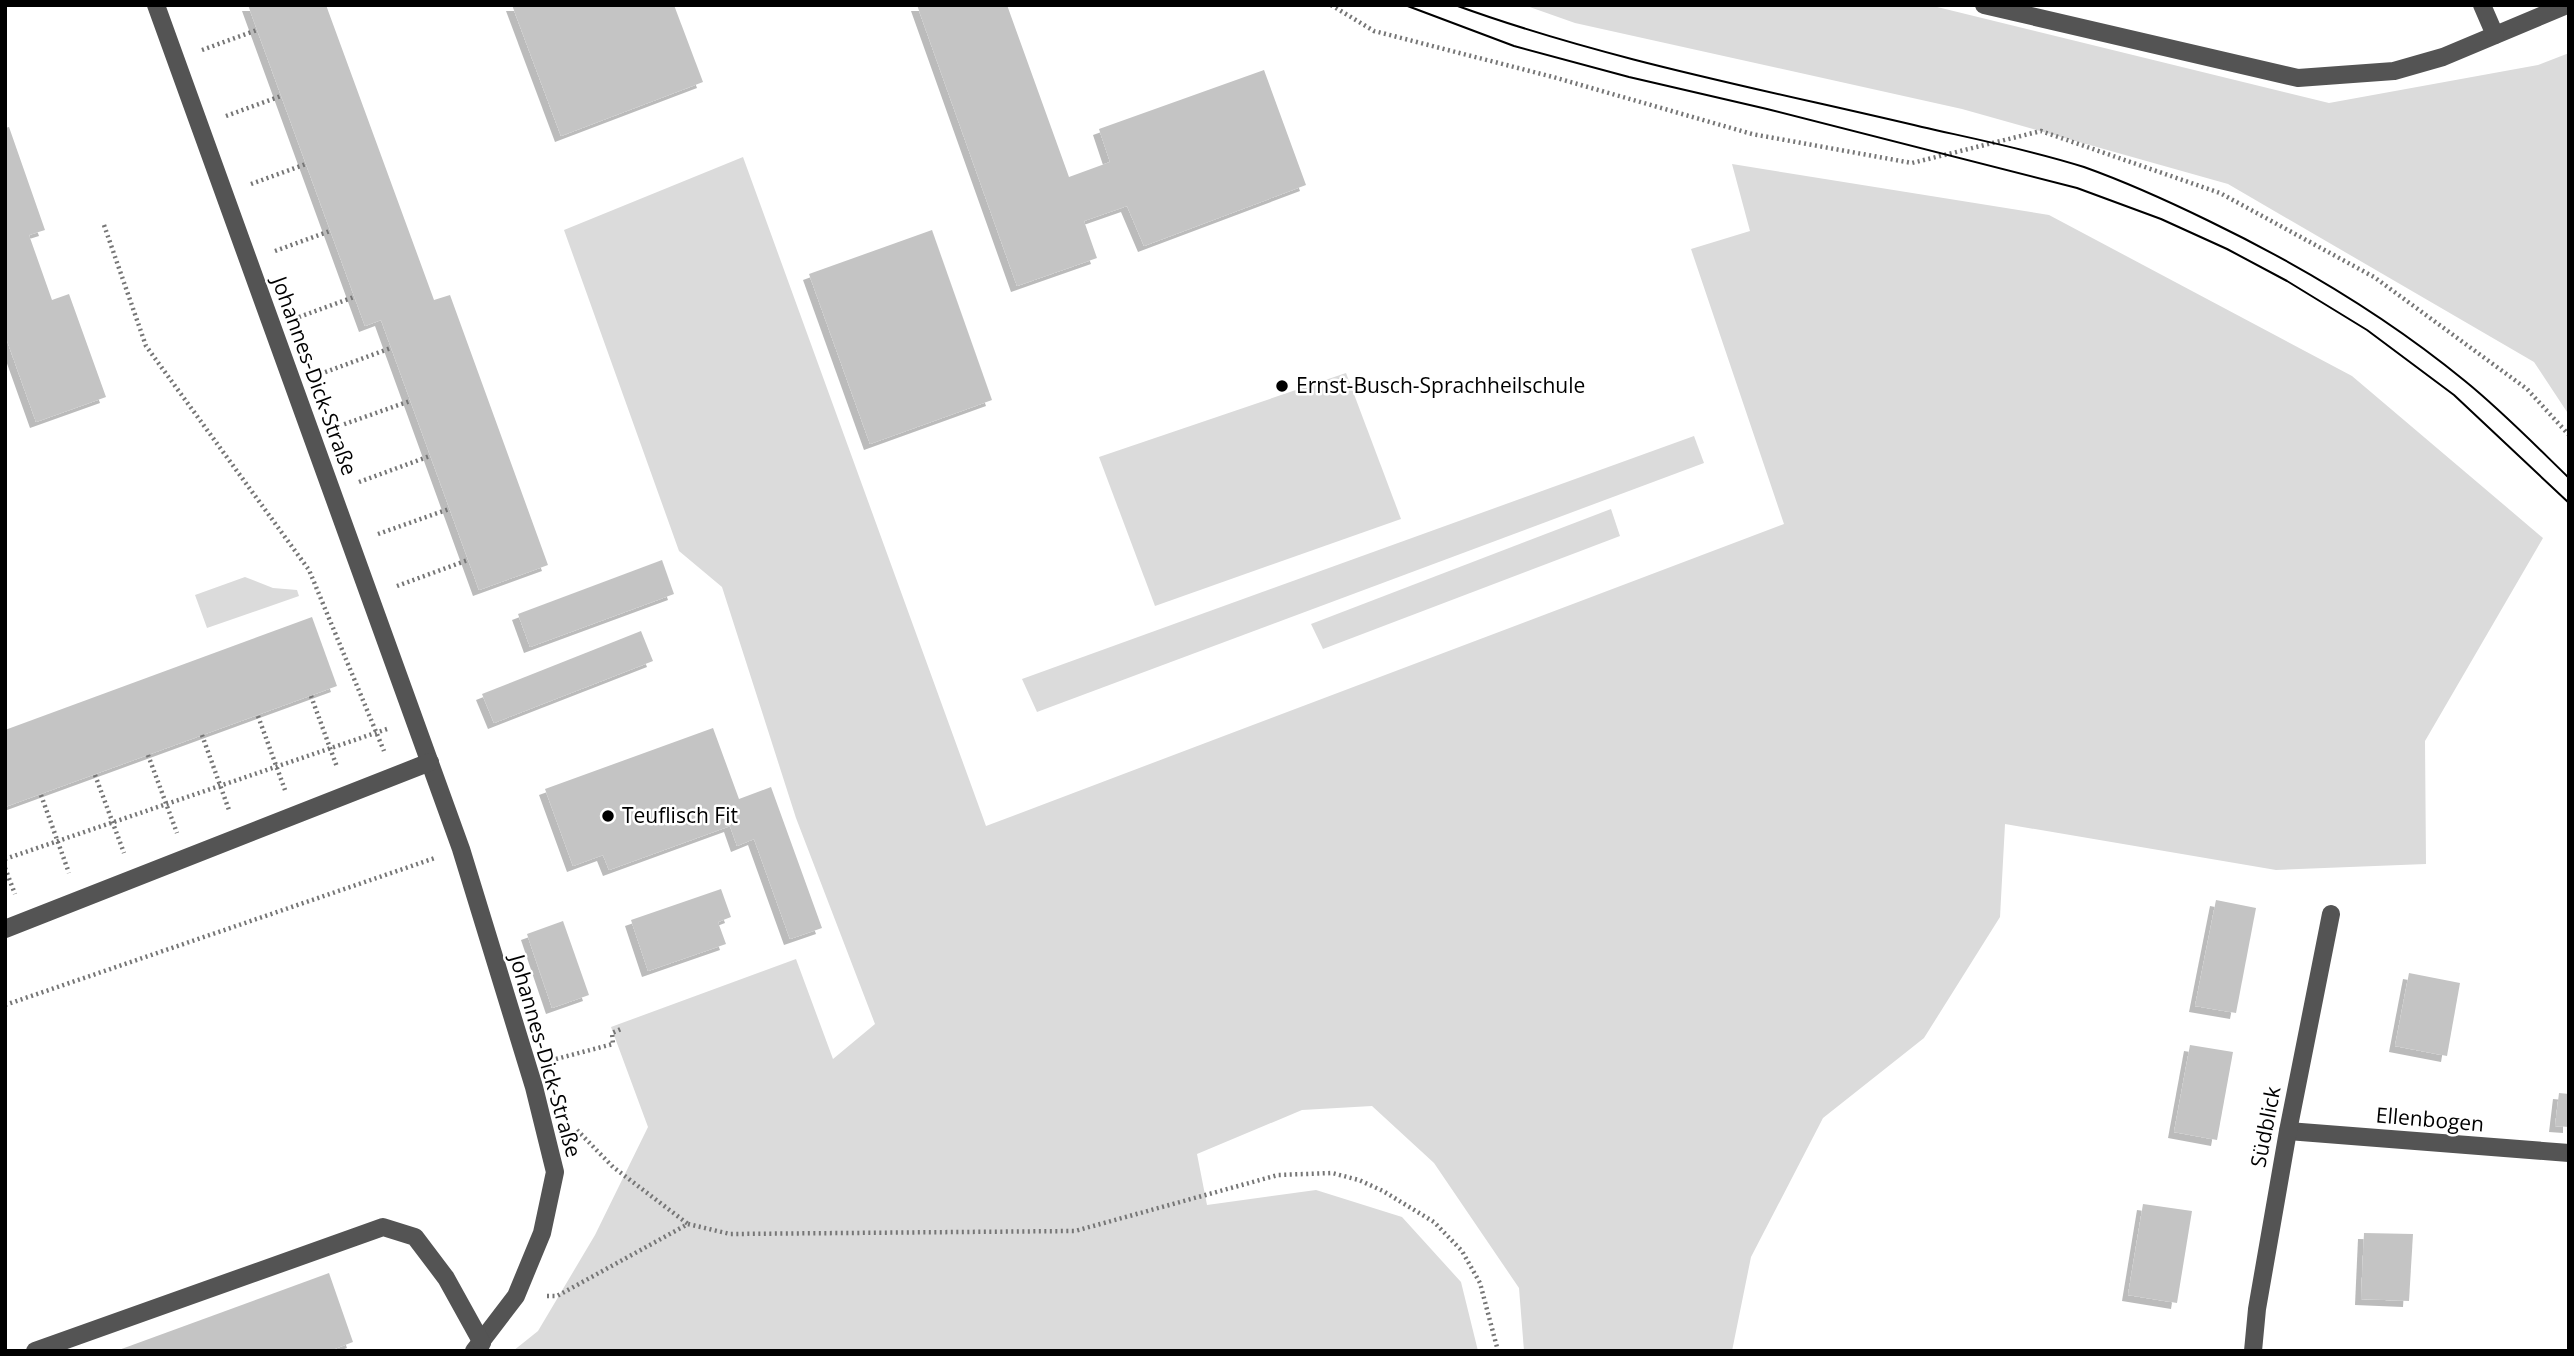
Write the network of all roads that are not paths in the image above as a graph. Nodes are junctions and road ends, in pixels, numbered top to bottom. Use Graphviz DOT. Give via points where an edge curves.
graph roads {
  1 [pos="156,5"];
  2 [pos="1984,5"];
  3 [pos="2482,5"];
  4 [pos="2567,5"];
  5 [pos="2495,35"];
  6 [pos="430,762"];
  7 [pos="2331,914"];
  8 [pos="5,929"];
  9 [pos="2288,1131"];
  10 [pos="2569,1153"];
  11 [pos="478,1347"];
  12 [pos="35,1351"];
  13 [pos="2253,1351"];
  1 -- 6 [label="street, Johannes-Dick-Straße"];
  2 -- 5 [label="street" via="2298,78 2394,71 2444,57"];
  3 -- 5 [label="street"];
  4 -- 5 [label="street"];
  6 -- 8 [label="street"];
  6 -- 11 [label="street, Johannes-Dick-Straße" via="528,1068 555,1172 542,1233 516,1296"];
  7 -- 9 [label="street, Südblick"];
  9 -- 10 [label="street, Ellenbogen"];
  9 -- 13 [label="street, Südblick"];
  11 -- 12 [label="street" via="446,1278 415,1237 383,1227"];
}
